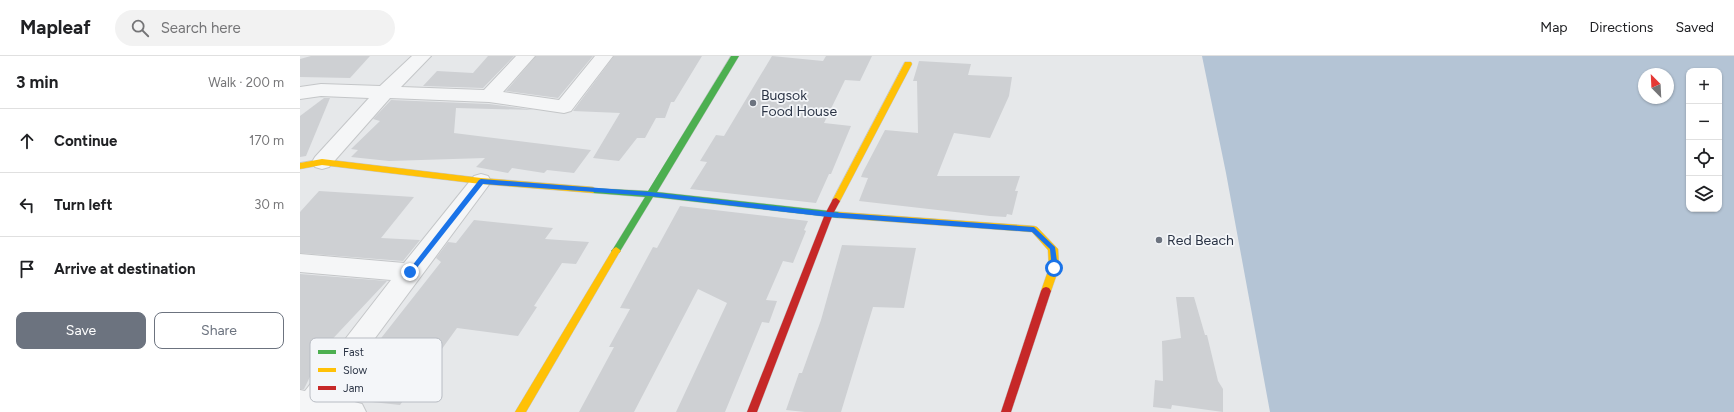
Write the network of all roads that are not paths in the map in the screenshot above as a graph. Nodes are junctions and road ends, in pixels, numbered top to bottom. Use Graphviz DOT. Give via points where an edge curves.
graph roads {
  1 [pos="422,56"];
  2 [pos="526,56"];
  3 [pos="604,56"];
  4 [pos="735,56"];
  5 [pos="908,64"];
  6 [pos="385,92"];
  7 [pos="300,93"];
  8 [pos="489,96"];
  9 [pos="322,162"];
  10 [pos="300,166"];
  11 [pos="481,181"];
  12 [pos="650,194"];
  13 [pos="829,214"];
  14 [pos="300,263"];
  15 [pos="410,272"];
  16 [pos="358,338"];
  17 [pos="306,403"];
  18 [pos="353,412"];
  19 [pos="520,412"];
  20 [pos="752,412"];
  21 [pos="1006,412"];
  1 -- 6 [label="street"];
  2 -- 8 [label="street"];
  3 -- 8 [label="street" via="564,107"];
  4 -- 12 [label="street"];
  5 -- 13 [label="street"];
  6 -- 7 [label="street" via="321,90"];
  6 -- 8 [label="street"];
  6 -- 9 [label="street"];
  9 -- 10 [label="street"];
  9 -- 11 [label="street"];
  11 -- 12 [label="street"];
  11 -- 15 [label="street"];
  12 -- 13 [label="street"];
  12 -- 19 [label="street"];
  13 -- 20 [label="street"];
  13 -- 21 [label="street" via="1034,229 1053,249 1054,268"];
  14 -- 15 [label="street"];
  15 -- 16 [label="street"];
  17 -- 18 [label="street"];
}
